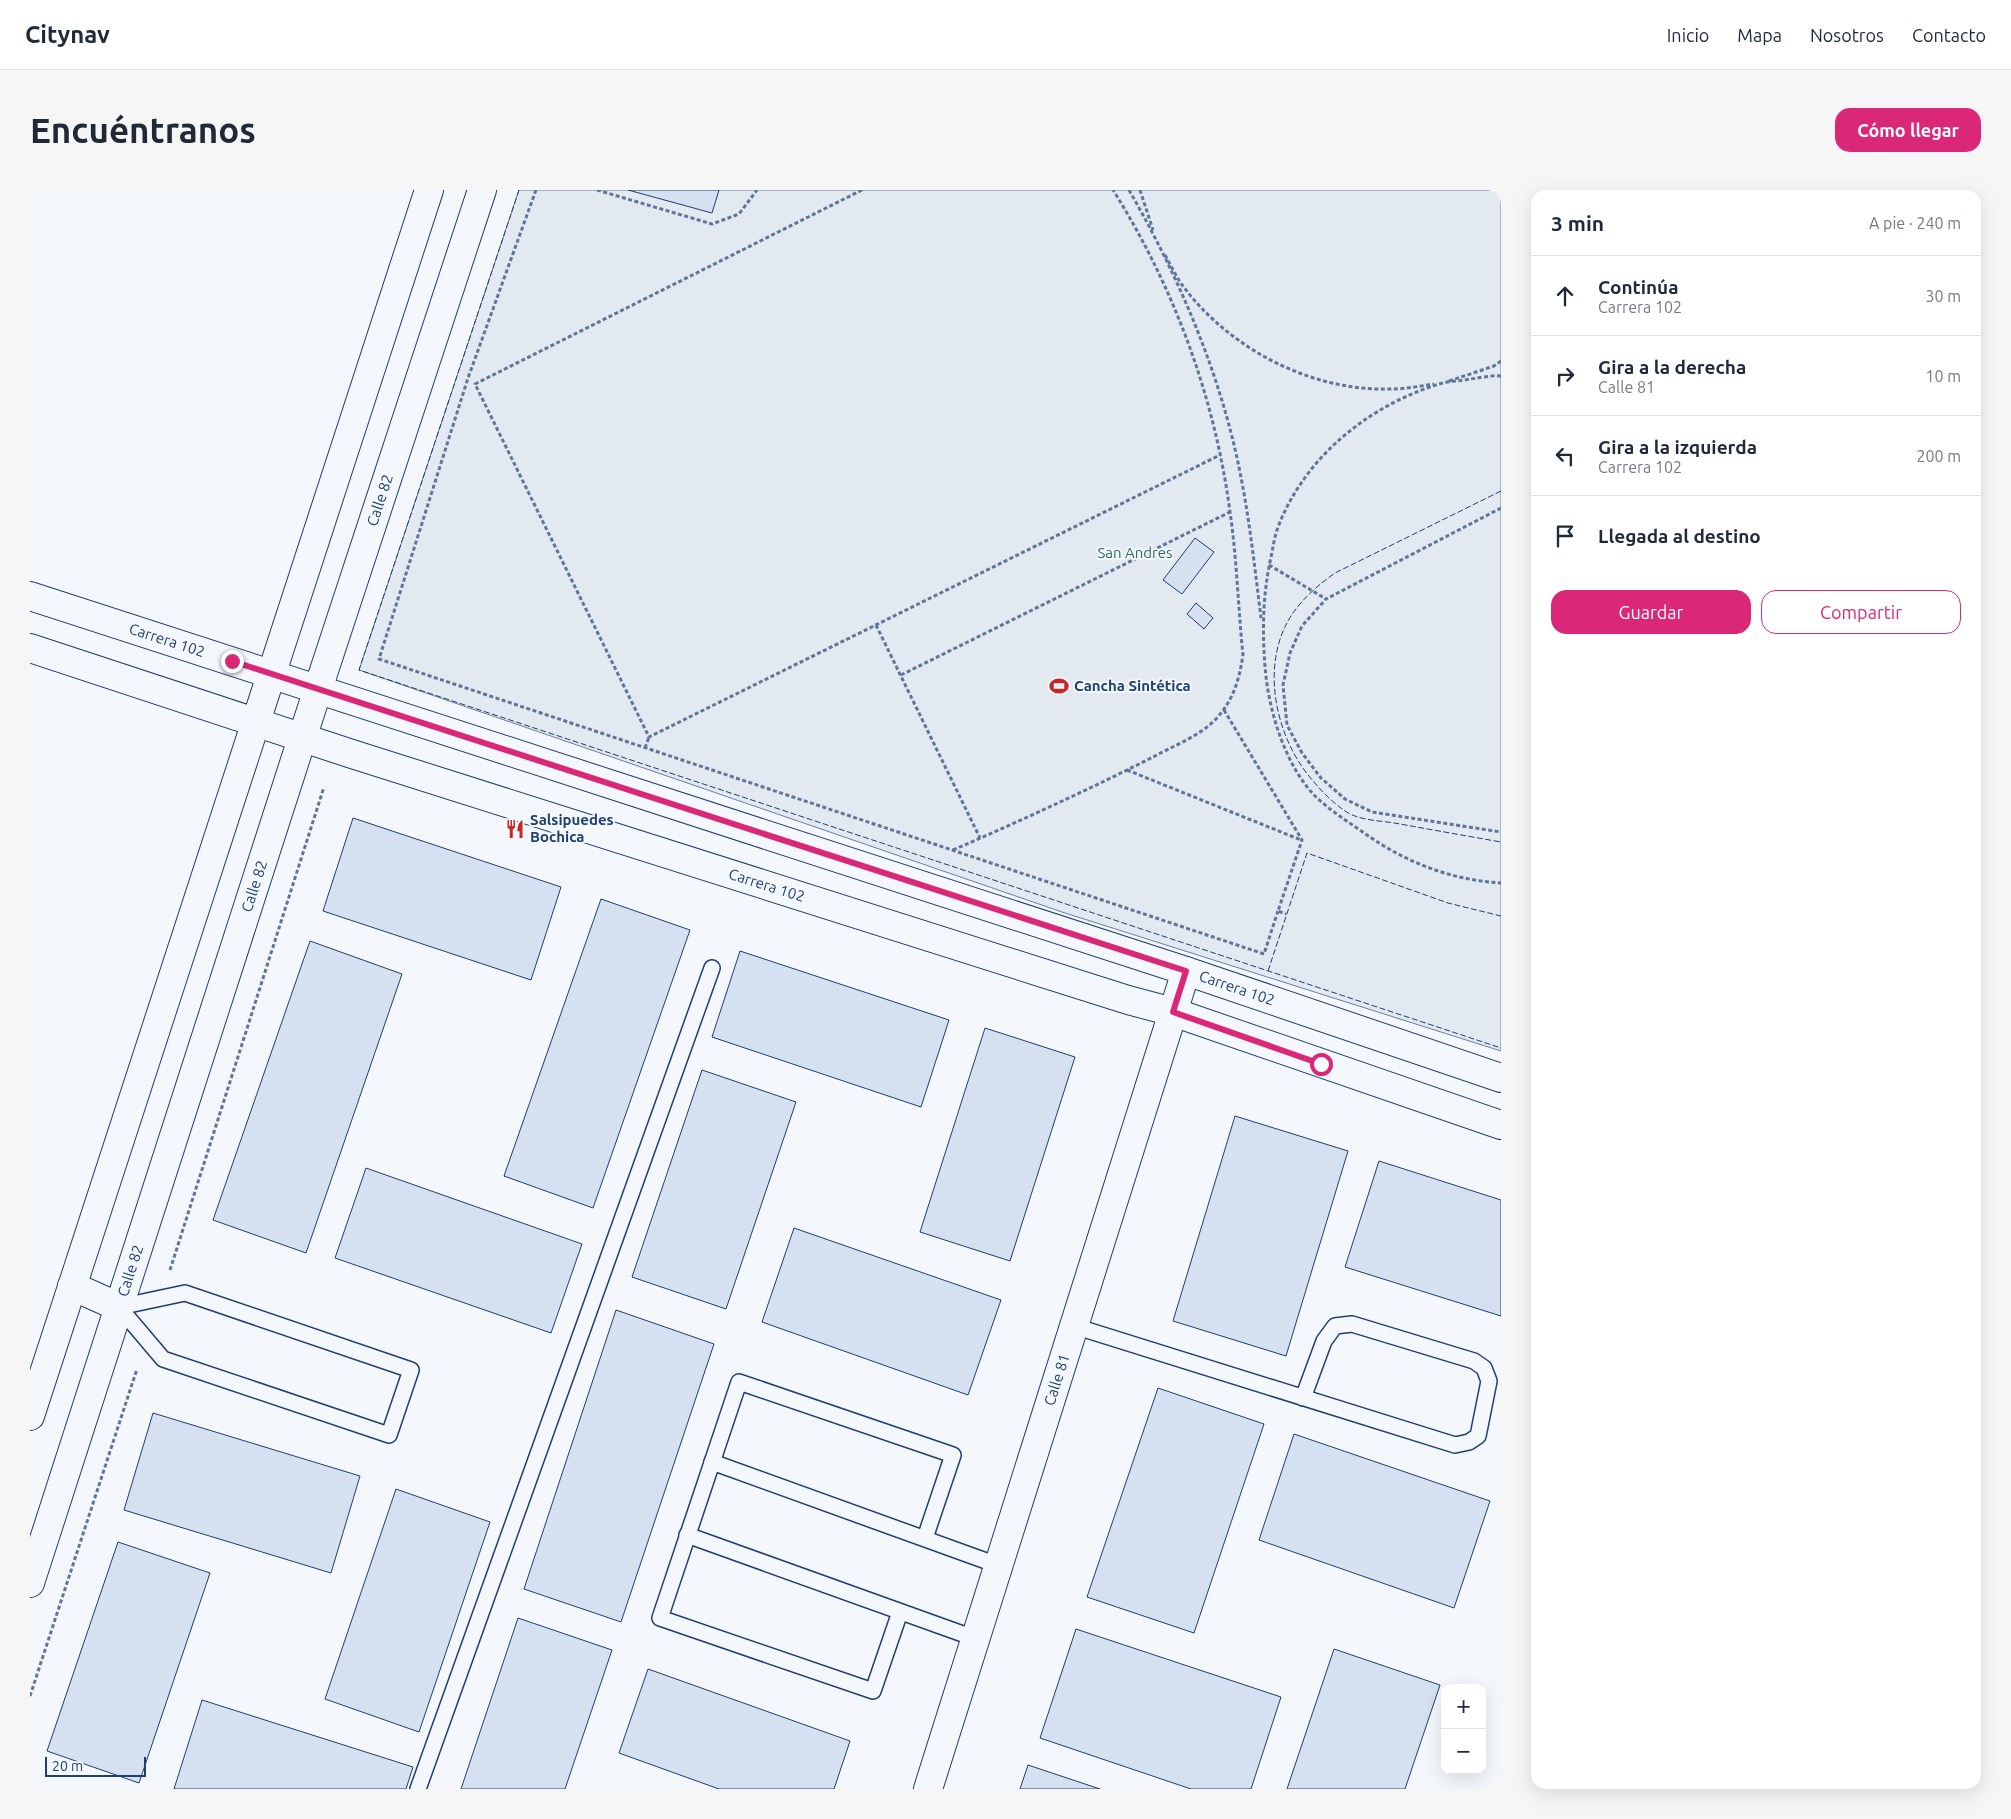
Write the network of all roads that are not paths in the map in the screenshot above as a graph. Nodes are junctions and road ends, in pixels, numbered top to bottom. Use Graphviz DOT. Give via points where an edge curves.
graph roads {
  1 [pos="429,190"];
  2 [pos="482,190"];
  3 [pos="30,596"];
  4 [pos="30,648"];
  5 [pos="272,674"];
  6 [pos="318,689"];
  7 [pos="256,722"];
  8 [pos="302,738"];
  9 [pos="712,968"];
  10 [pos="1186,971"];
  11 [pos="1173,1012"];
  12 [pos="1501,1078"];
  13 [pos="1501,1125"];
  14 [pos="72,1286"];
  15 [pos="119,1307"];
  16 [pos="1074,1326"];
  17 [pos="1303,1398"];
  18 [pos="30,1416"];
  19 [pos="712,1462"];
  20 [pos="687,1535"];
  21 [pos="925,1538"];
  22 [pos="35,1550"];
  23 [pos="1000,1566"];
  24 [pos="30,1583"];
  25 [pos="900,1612"];
  26 [pos="974,1638"];
  27 [pos="418,1789"];
  28 [pos="928,1789"];
  1 -- 5 [label="street"];
  2 -- 6 [label="street, Calle 82"];
  3 -- 5 [label="street, Carrera 102"];
  4 -- 7 [label="street, Carrera 102"];
  5 -- 6 [label="street, Carrera 102"];
  5 -- 7 [label="street"];
  6 -- 8 [label="street, Calle 82"];
  6 -- 10 [label="street, Carrera 102"];
  7 -- 8 [label="street, Carrera 102"];
  7 -- 14 [label="street"];
  8 -- 11 [label="street, Carrera 102"];
  8 -- 15 [label="street, Calle 82"];
  9 -- 27 [label="lane"];
  10 -- 11 [label="street, Calle 81"];
  10 -- 12 [label="street, Carrera 102"];
  11 -- 13 [label="street, Carrera 102"];
  11 -- 16 [label="street, Calle 81"];
  14 -- 15 [label="street"];
  14 -- 18 [label="street"];
  15 -- 15 [label="lane" via="185,1293 411,1370 389,1435 163,1359"];
  15 -- 22 [label="street, Calle 82"];
  16 -- 17 [label="lane"];
  16 -- 23 [label="street, Calle 81"];
  17 -- 17 [label="lane" via="1324,1341 1335,1326 1352,1324 1474,1361 1484,1368 1489,1381 1478,1436 1455,1445"];
  19 -- 20 [label="lane"];
  19 -- 21 [label="lane"];
  19 -- 21 [label="lane" via="739,1382 953,1455"];
  20 -- 25 [label="lane"];
  20 -- 25 [label="lane" via="660,1618 874,1691"];
  21 -- 23 [label="lane"];
  22 -- 24 [label="street, Calle 82"];
  23 -- 26 [label="street, Calle 81"];
  25 -- 26 [label="lane"];
  26 -- 28 [label="street, Calle 81"];
}
